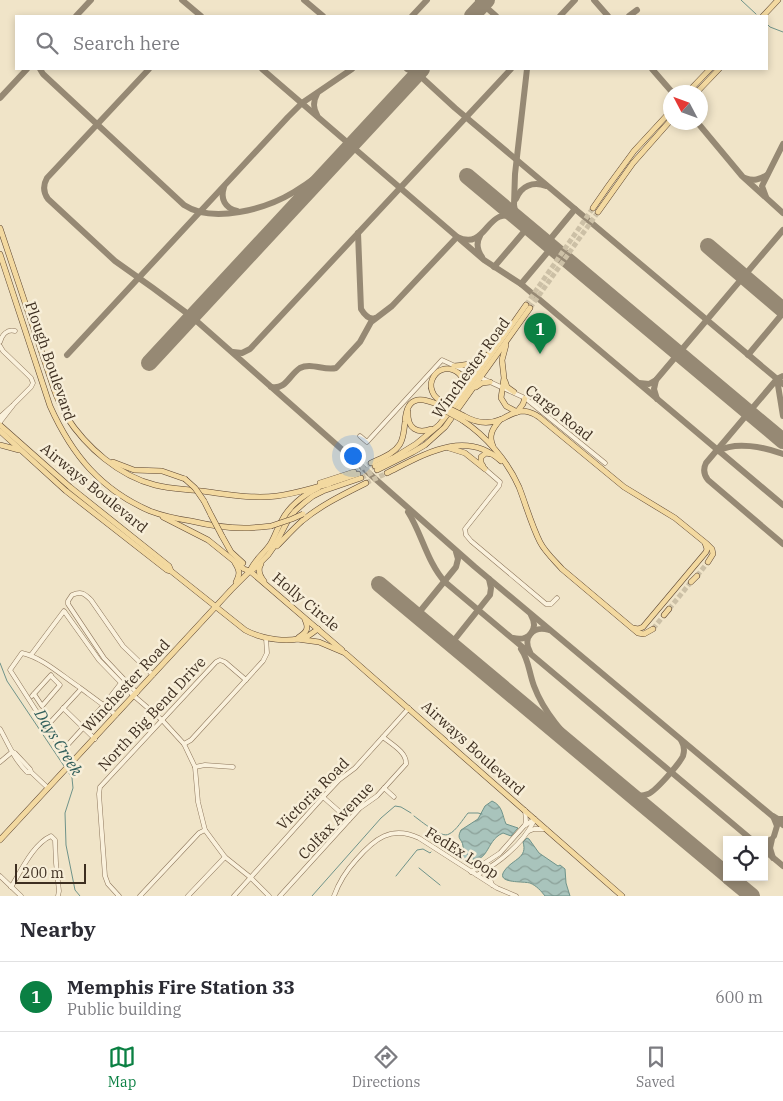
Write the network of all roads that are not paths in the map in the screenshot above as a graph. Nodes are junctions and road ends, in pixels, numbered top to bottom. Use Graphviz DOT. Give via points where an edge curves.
graph roads {
  1 [pos="778,0"];
  2 [pos="764,15"];
  3 [pos="709,70"];
  4 [pos="717,70"];
  5 [pos="695,85"];
  6 [pos="703,85"];
  7 [pos="663,120"];
  8 [pos="663,129"];
  9 [pos="0,228"];
  10 [pos="0,254"];
  11 [pos="15,331"];
  12 [pos="507,341"];
  13 [pos="0,342"];
  14 [pos="499,344"];
  15 [pos="0,346"];
  16 [pos="454,366"];
  17 [pos="478,377"];
  18 [pos="504,378"];
  19 [pos="490,382"];
  20 [pos="503,388"];
  21 [pos="472,391"];
  22 [pos="514,392"];
  23 [pos="525,398"];
  24 [pos="459,400"];
  25 [pos="14,404"];
  26 [pos="447,409"];
  27 [pos="518,412"];
  28 [pos="0,417"];
  29 [pos="463,418"];
  30 [pos="502,418"];
  31 [pos="0,424"];
  32 [pos="438,426"];
  33 [pos="0,431"];
  34 [pos="360,436"];
  35 [pos="0,445"];
  36 [pos="441,448"];
  37 [pos="22,451"];
  38 [pos="496,454"];
  39 [pos="107,460"];
  40 [pos="605,463"];
  41 [pos="378,469"];
  42 [pos="485,469"];
  43 [pos="357,474"];
  44 [pos="366,483"];
  45 [pos="329,484"];
  46 [pos="286,494"];
  47 [pos="337,497"];
  48 [pos="151,512"];
  49 [pos="705,542"];
  50 [pos="224,552"];
  51 [pos="268,555"];
  52 [pos="708,562"];
  53 [pos="261,563"];
  54 [pos="171,571"];
  55 [pos="250,571"];
  56 [pos="697,576"];
  57 [pos="692,582"];
  58 [pos="234,587"];
  59 [pos="269,587"];
  60 [pos="556,598"];
  61 [pos="216,607"];
  62 [pos="669,609"];
  63 [pos="664,615"];
  64 [pos="304,617"];
  65 [pos="632,628"];
  66 [pos="318,629"];
  67 [pos="653,629"];
  68 [pos="304,637"];
  69 [pos="266,638"];
  70 [pos="297,639"];
  71 [pos="319,642"];
  72 [pos="345,653"];
  73 [pos="30,655"];
  74 [pos="55,670"];
  75 [pos="153,675"];
  76 [pos="51,676"];
  77 [pos="246,680"];
  78 [pos="121,683"];
  79 [pos="81,689"];
  80 [pos="34,694"];
  81 [pos="136,695"];
  82 [pos="29,700"];
  83 [pos="104,705"];
  84 [pos="63,708"];
  85 [pos="409,708"];
  86 [pos="116,715"];
  87 [pos="162,720"];
  88 [pos="46,726"];
  89 [pos="0,728"];
  90 [pos="84,728"];
  91 [pos="383,737"];
  92 [pos="95,739"];
  93 [pos="184,744"];
  94 [pos="12,752"];
  95 [pos="0,762"];
  96 [pos="195,767"];
  97 [pos="232,767"];
  98 [pos="48,788"];
  99 [pos="384,788"];
  100 [pos="323,797"];
  101 [pos="394,797"];
  102 [pos="525,810"];
  103 [pos="535,819"];
  104 [pos="349,820"];
  105 [pos="524,826"];
  106 [pos="205,830"];
  107 [pos="546,830"];
  108 [pos="528,832"];
  109 [pos="0,840"];
  110 [pos="508,846"];
  111 [pos="512,850"];
  112 [pos="224,857"];
  113 [pos="492,867"];
  114 [pos="471,872"];
  115 [pos="477,875"];
  116 [pos="0,876"];
  117 [pos="250,877"];
  118 [pos="5,881"];
  119 [pos="492,885"];
  120 [pos="0,886"];
  121 [pos="11,887"];
  122 [pos="21,896"];
  123 [pos="58,896"];
  124 [pos="118,896"];
  125 [pos="140,896"];
  126 [pos="188,896"];
  127 [pos="234,896"];
  128 [pos="269,896"];
  129 [pos="280,896"];
  130 [pos="334,896"];
  131 [pos="516,896"];
  132 [pos="622,896"];
  1 -- 2 [label="main road"];
  3 -- 5 [label="main road"];
  4 -- 6 [label="main road"];
  7 -- 8 [label="main road" via="634,151 609,185 596,210"];
  9 -- 39 [label="main road, Plough Boulevard" via="54,392 79,434"];
  10 -- 48 [label="main road, Plough Boulevard" via="60,429 91,471 125,498"];
  11 -- 13 [label="street" via="6,332"];
  12 -- 14 [label="main road, Winchester Road" via="528,306"];
  12 -- 17 [label="main road, Winchester Road"];
  12 -- 18 [label="main road" via="502,360"];
  14 -- 16 [label="main road" via="479,361"];
  14 -- 17 [label="main road, Winchester Road"];
  15 -- 25 [label="street" via="33,383"];
  16 -- 17 [label="street, Cargo Road"];
  16 -- 34 [label="street, Cargo Road" via="442,360 367,442"];
  17 -- 19 [label="street, Cargo Road"];
  17 -- 21 [label="main road, Winchester Road"];
  17 -- 24 [label="main road, Winchester Road"];
  18 -- 20 [label="main road"];
  18 -- 22 [label="main road" via="507,387"];
  19 -- 20 [label="street, Cargo Road"];
  19 -- 21 [label="main road"];
  20 -- 22 [label="street, Cargo Road"];
  20 -- 27 [label="main road" via="503,403"];
  21 -- 41 [label="main road, Winchester Road" via="434,441 403,462"];
  22 -- 23 [label="street, Cargo Road"];
  23 -- 27 [label="main road"];
  23 -- 40 [label="street, Cargo Road"];
  24 -- 26 [label="main road" via="464,384 460,374 448,368 436,373 431,389"];
  24 -- 32 [label="main road, Winchester Road"];
  25 -- 28 [label="street"];
  25 -- 31 [label="street"];
  26 -- 29 [label="main road, bridge"];
  26 -- 32 [label="main road" via="424,402 410,409 409,422 414,429 425,431"];
  26 -- 41 [label="main road" via="428,400 413,402 405,414 400,445"];
  27 -- 30 [label="main road"];
  27 -- 49 [label="main road" via="539,417 624,487 666,512"];
  29 -- 30 [label="main road" via="482,423"];
  29 -- 38 [label="main road"];
  30 -- 38 [label="main road" via="491,435"];
  31 -- 54 [label="main road, Airways Boulevard"];
  32 -- 41 [label="main road, Winchester Road"];
  33 -- 37 [label="main road, Airways Boulevard"];
  35 -- 37 [label="main road"];
  36 -- 38 [label="main road" via="471,446"];
  36 -- 41 [label="main road"];
  36 -- 42 [label="main road" via="465,453"];
  37 -- 54 [label="main road, Airways Boulevard" via="66,491"];
  38 -- 42 [label="main road" via="483,454 480,459"];
  38 -- 65 [label="main road" via="518,486 541,544 562,569"];
  39 -- 46 [label="main road, Plough Boulevard" via="143,481 168,488 254,497"];
  39 -- 55 [label="main road, bridge" via="134,470 162,470 185,479 204,500 231,552"];
  42 -- 60 [label="street" via="497,478 499,486 465,529 466,535 546,604 551,604"];
  43 -- 45 [label="main road, Winchester Road"];
  43 -- 46 [label="main road"];
  43 -- 51 [label="main road, Winchester Road" via="313,496 295,511"];
  44 -- 47 [label="main road"];
  45 -- 46 [label="main road"];
  45 -- 55 [label="main road, Winchester Road" via="309,493 291,509"];
  47 -- 48 [label="main road, Plough Boulevard, bridge" via="271,526 221,526"];
  47 -- 51 [label="main road" via="310,514"];
  48 -- 50 [label="main road" via="208,540"];
  49 -- 52 [label="main road" via="713,551"];
  49 -- 65 [label="main road" via="706,552 642,627"];
  50 -- 55 [label="main road"];
  50 -- 58 [label="main road" via="239,569"];
  51 -- 53 [label="main road, Winchester Road"];
  53 -- 55 [label="main road, Winchester Road"];
  53 -- 59 [label="main road" via="259,571"];
  54 -- 61 [label="main road, Airways Boulevard"];
  55 -- 58 [label="main road, Winchester Road"];
  55 -- 59 [label="main road, Holly Circle"];
  56 -- 57 [label="main road"];
  58 -- 61 [label="main road, Winchester Road"];
  59 -- 64 [label="main road, Holly Circle"];
  61 -- 69 [label="main road, Airways Boulevard" via="245,630"];
  61 -- 75 [label="main road, Winchester Road"];
  62 -- 63 [label="main road"];
  64 -- 66 [label="main road, Holly Circle"];
  64 -- 70 [label="main road" via="308,628"];
  65 -- 67 [label="main road" via="644,634"];
  66 -- 68 [label="main road, Airways Boulevard"];
  66 -- 72 [label="main road, Holly Circle"];
  68 -- 70 [label="main road, Airways Boulevard"];
  68 -- 71 [label="main road" via="317,638"];
  69 -- 70 [label="main road, Airways Boulevard"];
  69 -- 77 [label="street" via="267,653"];
  70 -- 71 [label="main road, Airways Boulevard"];
  71 -- 72 [label="main road, Airways Boulevard"];
  72 -- 85 [label="main road, Airways Boulevard"];
  73 -- 74 [label="street"];
  73 -- 78 [label="street" via="64,611 99,660"];
  73 -- 82 [label="street" via="22,653 10,670"];
  74 -- 76 [label="street"];
  74 -- 79 [label="street"];
  75 -- 81 [label="main road, Winchester Road"];
  75 -- 81 [label="street" via="123,646 85,594 72,595 68,604 104,658"];
  76 -- 80 [label="street"];
  76 -- 80 [label="street" via="60,685 42,706"];
  77 -- 87 [label="street, North Big Bend Drive" via="224,662 218,661"];
  77 -- 93 [label="street"];
  78 -- 81 [label="street"];
  78 -- 83 [label="street"];
  79 -- 83 [label="street"];
  79 -- 84 [label="street"];
  80 -- 82 [label="street"];
  81 -- 86 [label="main road, Winchester Road"];
  81 -- 87 [label="street"];
  82 -- 88 [label="street"];
  83 -- 86 [label="street"];
  83 -- 90 [label="street"];
  84 -- 88 [label="street"];
  84 -- 90 [label="street"];
  85 -- 91 [label="street, Victoria Road"];
  85 -- 102 [label="main road, Airways Boulevard"];
  86 -- 92 [label="main road, Winchester Road"];
  87 -- 93 [label="street"];
  87 -- 124 [label="street, North Big Bend Drive" via="100,787 105,876"];
  88 -- 90 [label="street" via="62,751"];
  89 -- 94 [label="street"];
  90 -- 92 [label="street"];
  91 -- 99 [label="street, Colfax Avenue" via="406,760"];
  91 -- 100 [label="street, Victoria Road"];
  92 -- 98 [label="main road, Winchester Road"];
  93 -- 96 [label="street"];
  94 -- 95 [label="street"];
  94 -- 98 [label="street" via="24,769"];
  96 -- 97 [label="street"];
  96 -- 106 [label="street" via="198,802"];
  98 -- 109 [label="main road, Winchester Road"];
  99 -- 101 [label="street"];
  99 -- 104 [label="street, Colfax Avenue"];
  100 -- 104 [label="street"];
  100 -- 117 [label="street, Victoria Road"];
  102 -- 103 [label="main road, Airways Boulevard"];
  102 -- 105 [label="street"];
  103 -- 105 [label="street"];
  103 -- 107 [label="main road, Airways Boulevard"];
  103 -- 108 [label="street"];
  104 -- 129 [label="street, Colfax Avenue"];
  105 -- 110 [label="street"];
  106 -- 112 [label="street"];
  106 -- 125 [label="street"];
  107 -- 108 [label="street"];
  107 -- 132 [label="main road, Airways Boulevard"];
  108 -- 111 [label="street"];
  110 -- 111 [label="street"];
  110 -- 114 [label="street"];
  111 -- 113 [label="street"];
  112 -- 117 [label="street"];
  112 -- 126 [label="street"];
  113 -- 115 [label="street"];
  113 -- 119 [label="street" via="489,876"];
  114 -- 115 [label="street, FedEx Loop"];
  114 -- 130 [label="street, FedEx Loop" via="419,838 393,834 380,837 368,846 343,876"];
  115 -- 119 [label="street, FedEx Loop"];
  116 -- 118 [label="street"];
  117 -- 127 [label="street, Victoria Road"];
  117 -- 128 [label="street"];
  118 -- 120 [label="street"];
  118 -- 121 [label="street"];
  119 -- 131 [label="street, FedEx Loop"];
  121 -- 122 [label="street"];
  121 -- 123 [label="street" via="33,851 51,836 55,840"];
}
